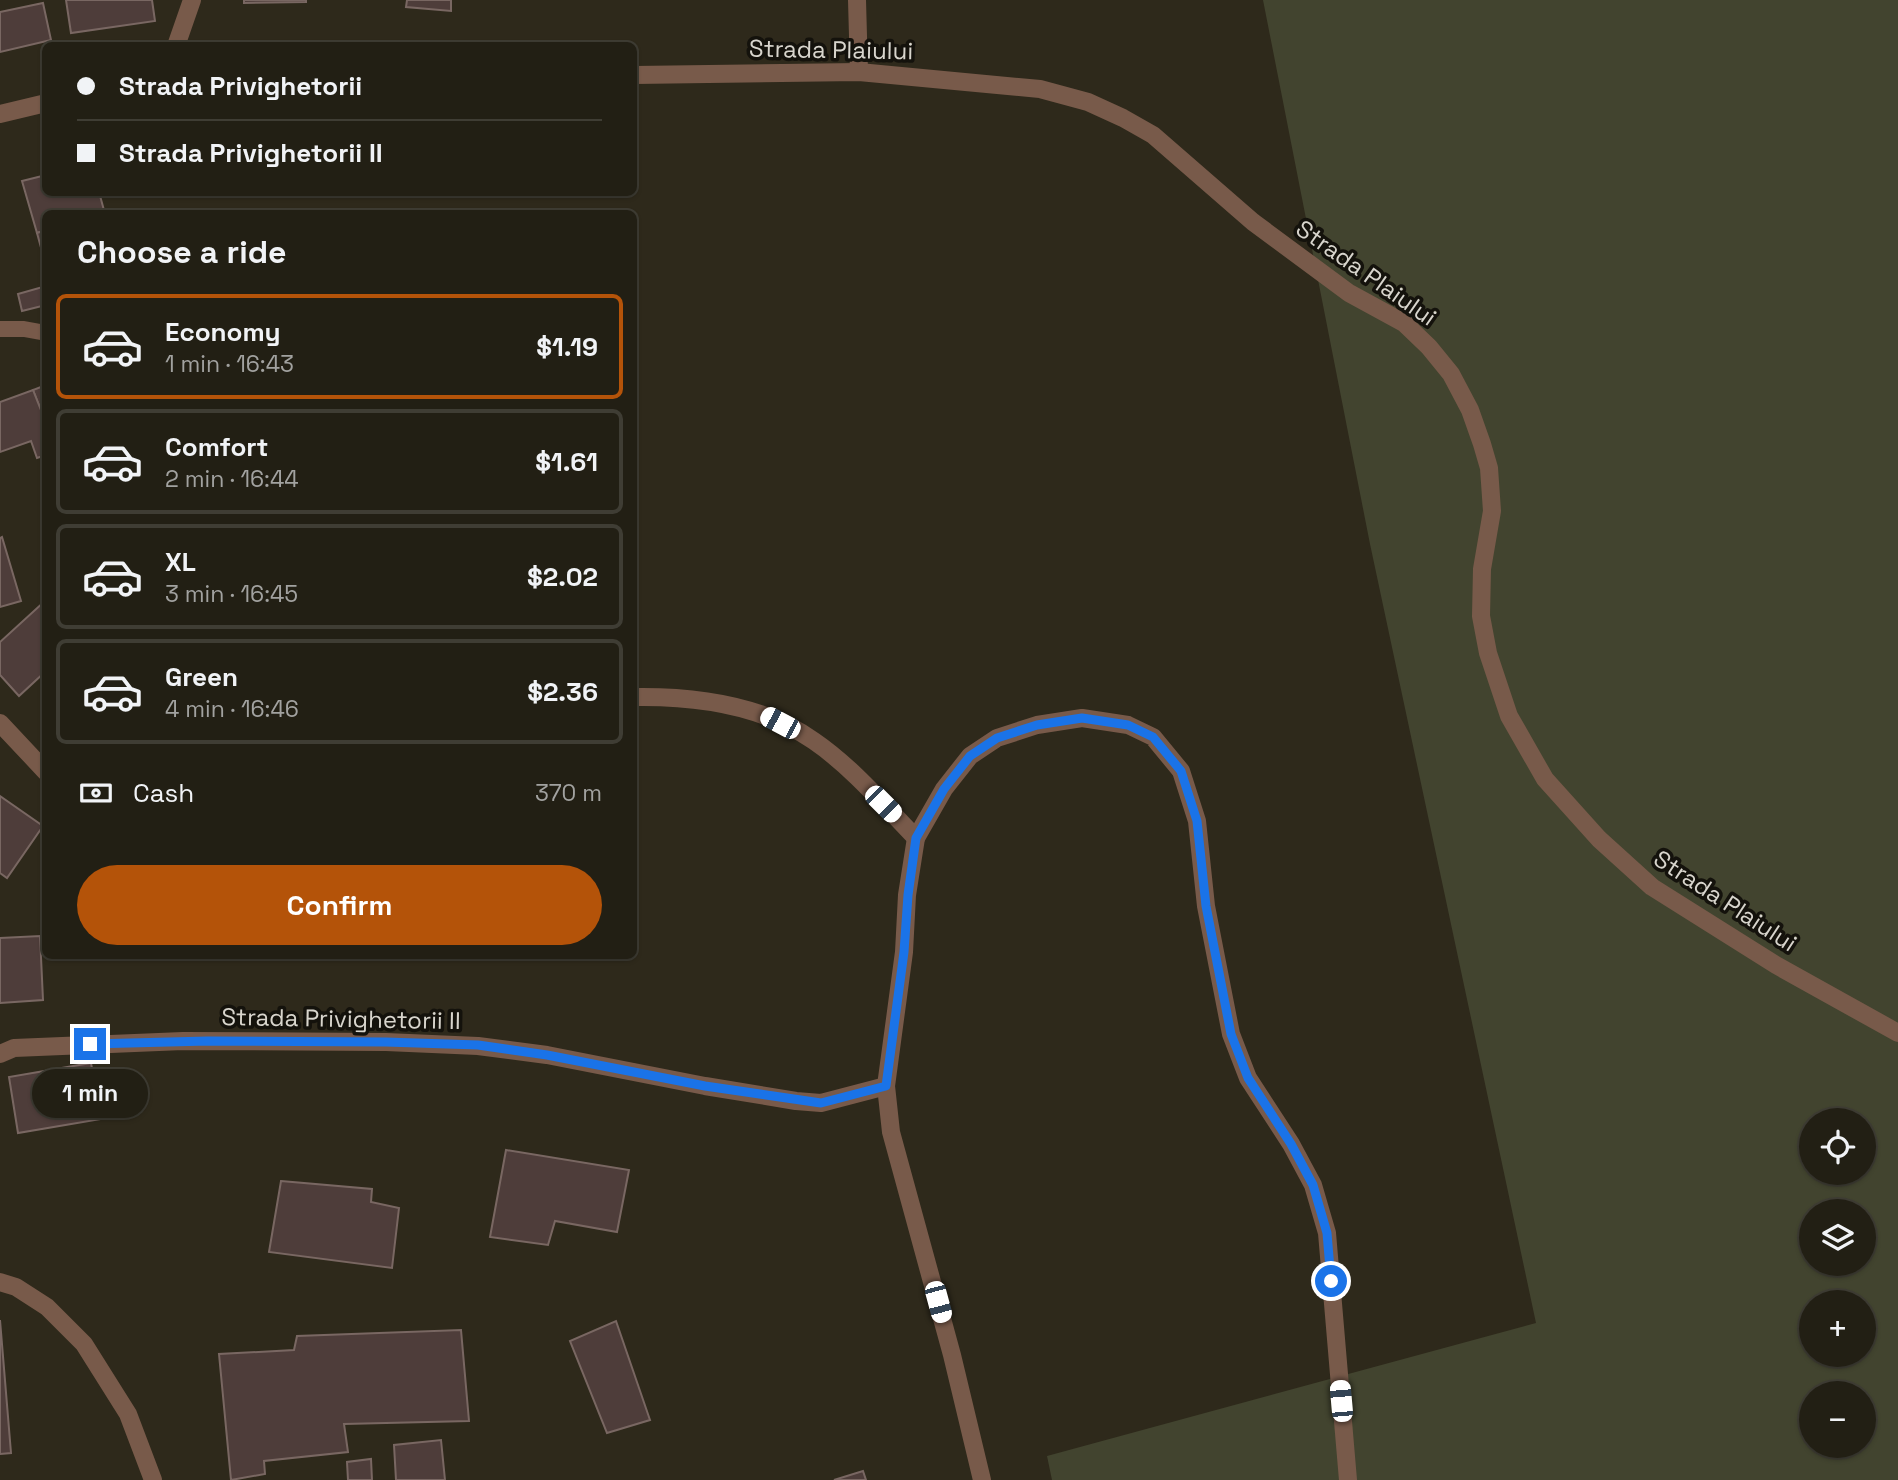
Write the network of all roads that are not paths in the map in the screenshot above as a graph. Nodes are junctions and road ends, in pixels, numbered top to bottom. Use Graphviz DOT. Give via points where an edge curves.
graph roads {
  1 [pos="192,0"];
  2 [pos="857,0"];
  3 [pos="177,42"];
  4 [pos="859,72"];
  5 [pos="637,75"];
  6 [pos="42,104"];
  7 [pos="0,114"];
  8 [pos="0,329"];
  9 [pos="42,333"];
  10 [pos="637,697"];
  11 [pos="0,723"];
  12 [pos="42,768"];
  13 [pos="916,838"];
  14 [pos="1898,1033"];
  15 [pos="0,1054"];
  16 [pos="886,1086"];
  17 [pos="0,1282"];
  18 [pos="153,1480"];
  19 [pos="982,1480"];
  20 [pos="1348,1480"];
  1 -- 3 [label="street"];
  2 -- 4 [label="street"];
  4 -- 5 [label="street, Strada Plaiului"];
  4 -- 14 [label="street, Strada Plaiului" via="1040,89 1088,102 1123,118 1153,135 1253,222 1339,286 1404,323 1451,374 1482,444 1492,510 1482,569 1481,616 1506,707 1545,779 1599,839 1652,887 1776,965"];
  6 -- 7 [label="street"];
  8 -- 9 [label="lane"];
  10 -- 13 [label="street" via="716,703 764,714 813,740 850,770"];
  11 -- 12 [label="street"];
  13 -- 16 [label="street"];
  13 -- 20 [label="street" via="944,789 970,756 997,738 1037,725 1082,718 1128,725 1153,737 1181,771 1197,821 1206,906 1231,1034 1248,1078 1313,1185 1327,1233"];
  15 -- 16 [label="street, Strada Privighetorii II" via="14,1048 183,1041 478,1045 808,1102 841,1099"];
  16 -- 19 [label="street" via="891,1132"];
  17 -- 18 [label="street" via="47,1307 84,1344 128,1414"];
}
